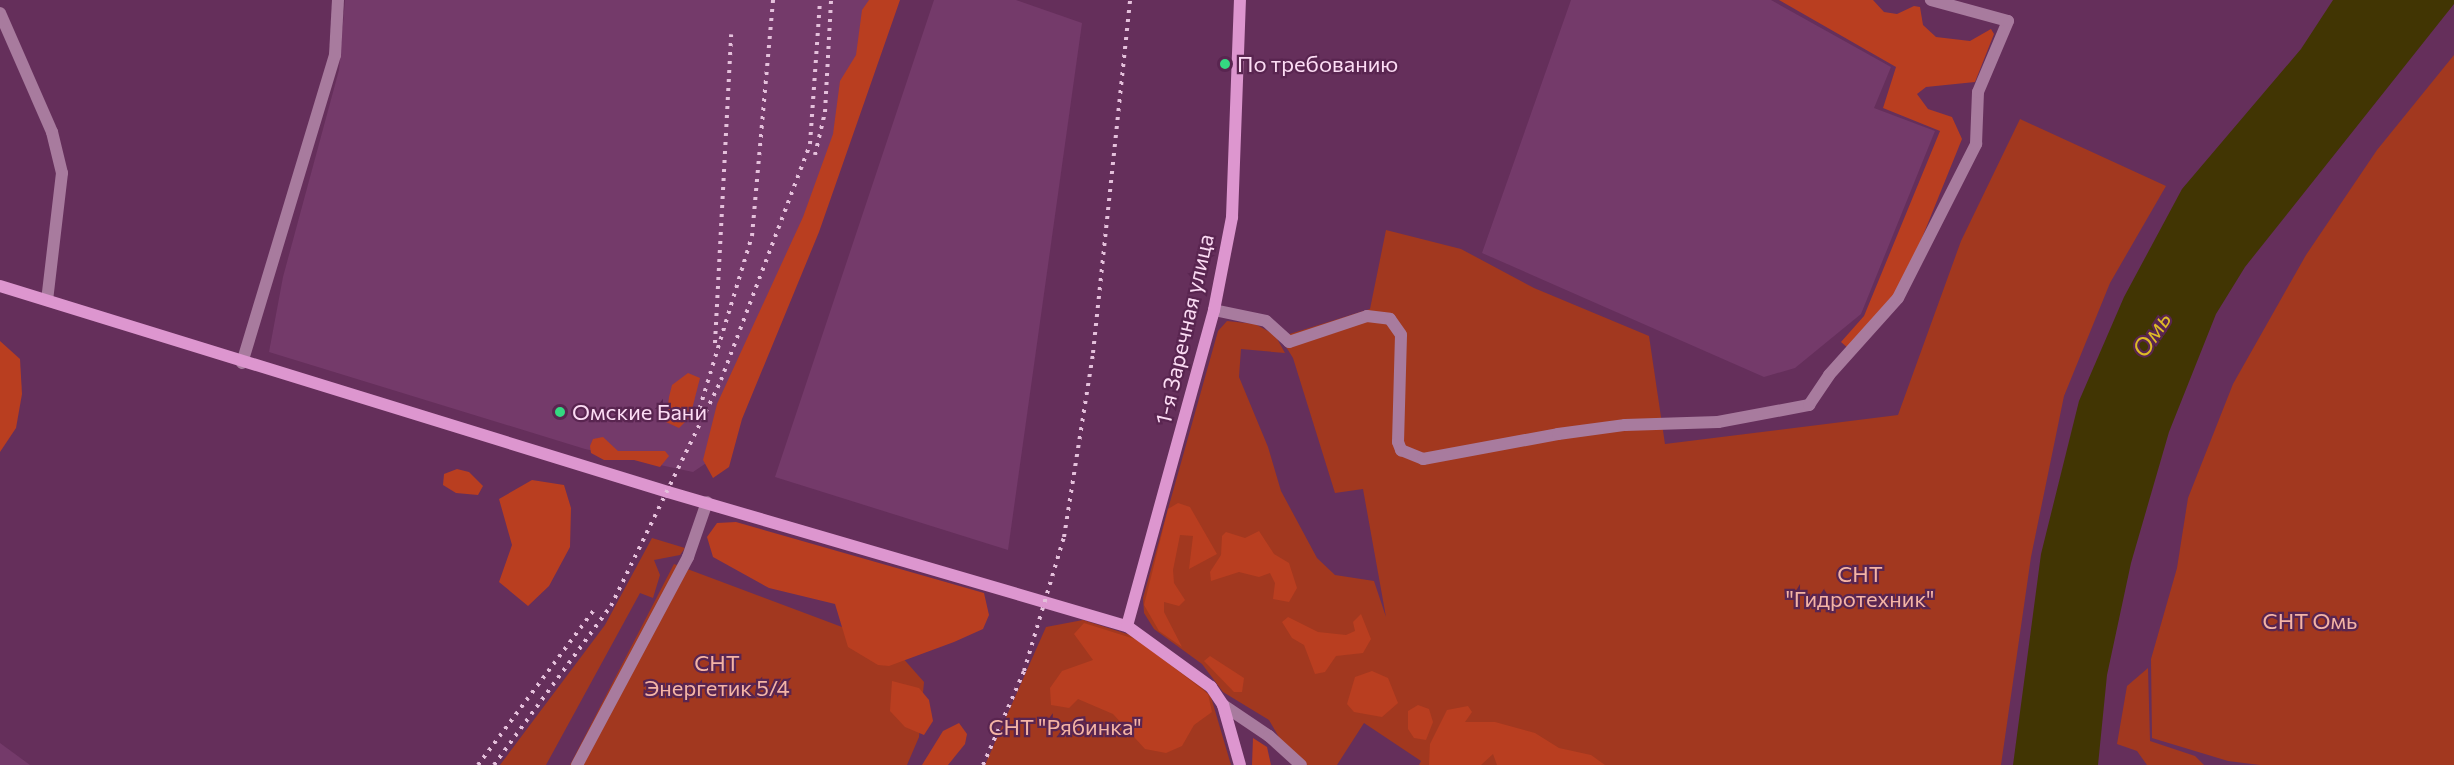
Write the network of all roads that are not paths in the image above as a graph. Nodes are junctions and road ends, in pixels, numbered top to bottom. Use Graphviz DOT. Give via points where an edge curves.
graph roads {
  1 [pos="338,0"];
  2 [pos="1240,0"];
  3 [pos="1931,0"];
  4 [pos="0,14"];
  5 [pos="0,286"];
  6 [pos="47,300"];
  7 [pos="1214,310"];
  8 [pos="242,363"];
  9 [pos="707,502"];
  10 [pos="1127,626"];
  11 [pos="1223,705"];
  12 [pos="577,765"];
  13 [pos="1240,765"];
  14 [pos="1301,765"];
  1 -- 8 [label="street" via="335,55"];
  2 -- 7 [label="street, 1-я Заречная улица" via="1232,217"];
  3 -- 7 [label="street" via="2008,21 1978,93 1976,144 1898,298 1829,375 1809,405 1718,422 1625,425 1423,459 1401,450 1398,442 1401,335 1390,319 1367,316 1289,342 1266,321"];
  4 -- 6 [label="street" via="52,132 62,173"];
  5 -- 6 [label="street"];
  6 -- 8 [label="street"];
  7 -- 10 [label="street, 1-я Заречная улица"];
  8 -- 9 [label="street"];
  9 -- 10 [label="street"];
  9 -- 12 [label="street" via="688,557"];
  10 -- 11 [label="street" via="1198,673"];
  11 -- 13 [label="street"];
  11 -- 14 [label="street" via="1269,736"];
}
